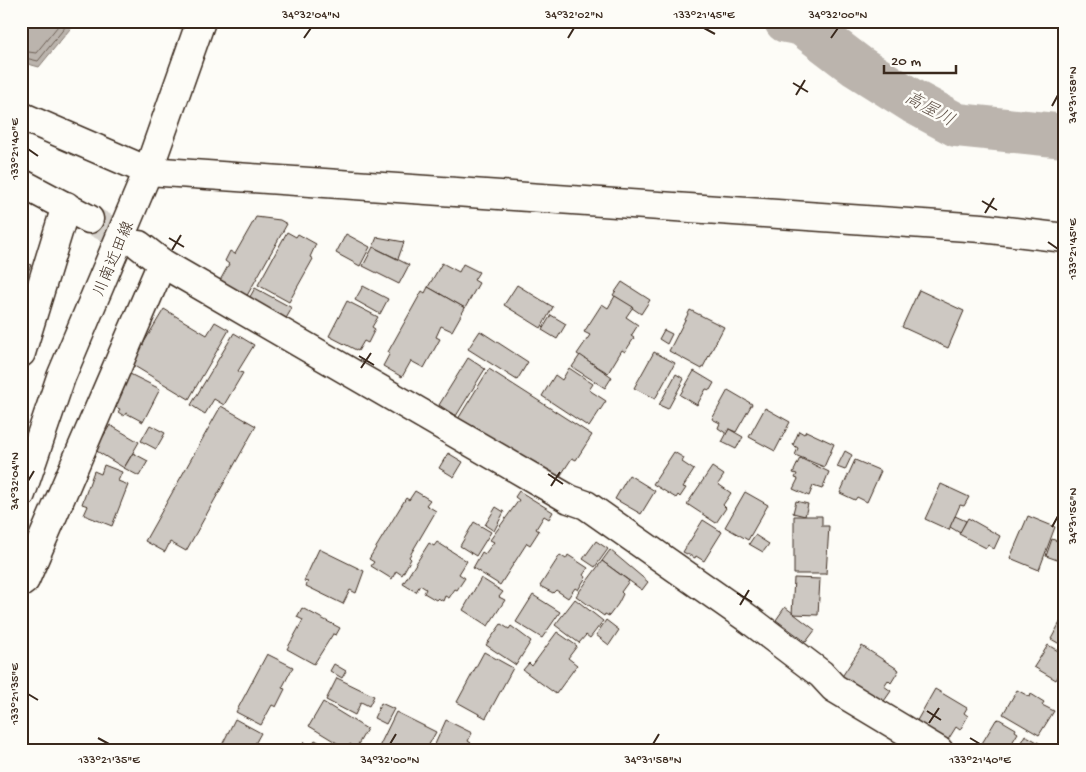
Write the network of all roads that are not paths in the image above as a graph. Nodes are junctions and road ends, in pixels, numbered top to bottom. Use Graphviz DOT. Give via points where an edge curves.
graph roads {
  1 [pos="202,21"];
  2 [pos="21,116"];
  3 [pos="148,171"];
  4 [pos="21,182"];
  5 [pos="66,206"];
  6 [pos="89,219"];
  7 [pos="1065,238"];
  8 [pos="139,245"];
  9 [pos="162,263"];
  10 [pos="21,353"];
  11 [pos="21,494"];
  12 [pos="21,583"];
  13 [pos="939,751"];
  1 -- 3 [label="street, 川南近田線"];
  2 -- 3 [label="street"];
  3 -- 7 [label="street" via="962,227"];
  3 -- 11 [label="street, 川南近田線" via="61,377"];
  4 -- 5 [label="street"];
  5 -- 6 [label="street"];
  5 -- 10 [label="street"];
  8 -- 9 [label="street"];
  9 -- 12 [label="street"];
  9 -- 13 [label="street" via="569,499 586,505 750,620 834,688"];
}
